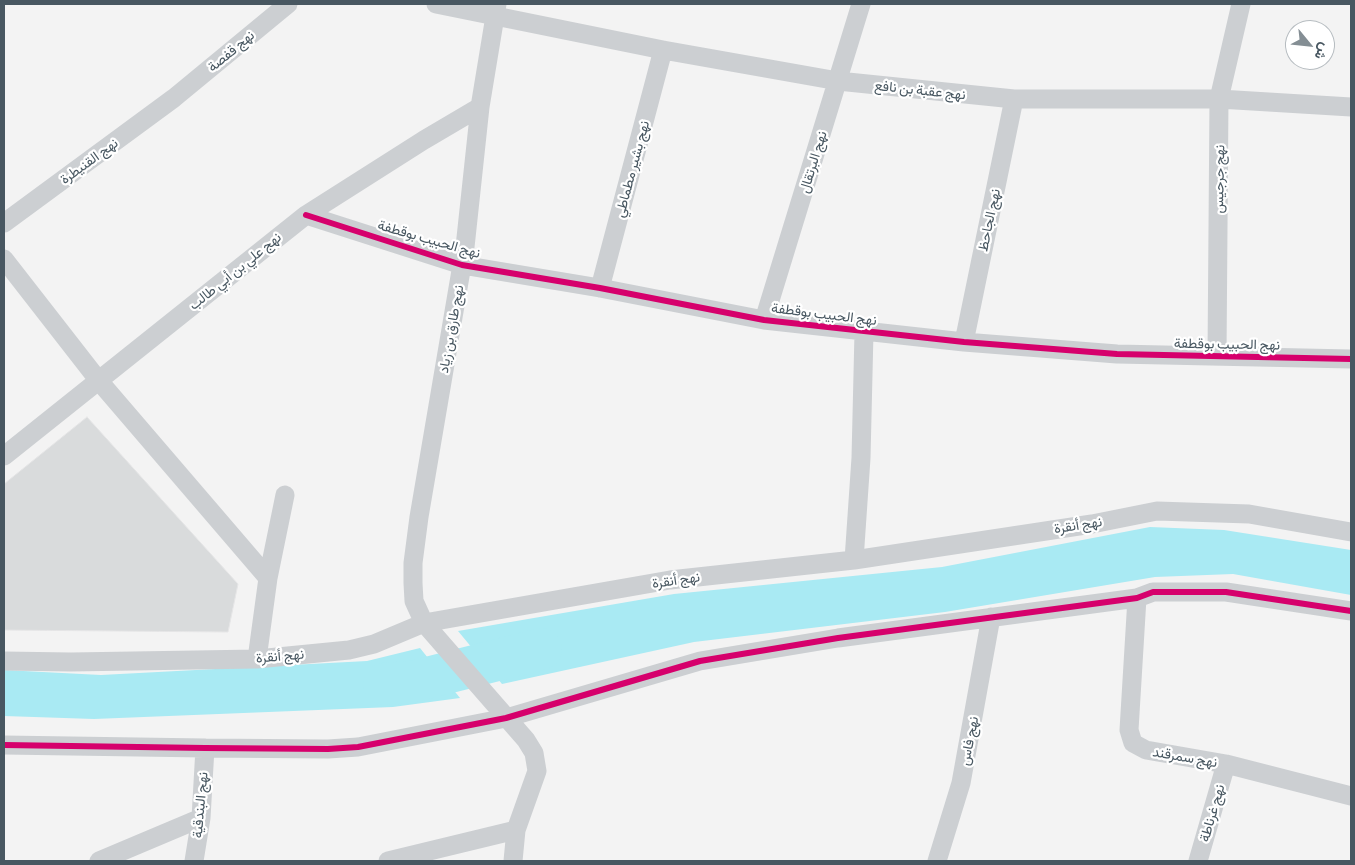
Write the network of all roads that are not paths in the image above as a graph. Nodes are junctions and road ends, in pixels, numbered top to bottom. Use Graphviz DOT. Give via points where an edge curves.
graph roads {
  1 [pos="288,4"];
  2 [pos="436,4"];
  3 [pos="861,4"];
  4 [pos="1241,4"];
  5 [pos="496,9"];
  6 [pos="663,50"];
  7 [pos="838,81"];
  8 [pos="174,98"];
  9 [pos="1014,99"];
  10 [pos="1220,99"];
  11 [pos="480,106"];
  12 [pos="1351,107"];
  13 [pos="306,215"];
  14 [pos="4,223"];
  15 [pos="4,259"];
  16 [pos="462,265"];
  17 [pos="600,288"];
  18 [pos="764,320"];
  19 [pos="864,332"];
  20 [pos="964,342"];
  21 [pos="1217,356"];
  22 [pos="1351,359"];
  23 [pos="99,381"];
  24 [pos="4,456"];
  25 [pos="285,495"];
  26 [pos="1351,532"];
  27 [pos="854,560"];
  28 [pos="268,578"];
  29 [pos="1137,598"];
  30 [pos="1351,611"];
  31 [pos="991,617"];
  32 [pos="424,623"];
  33 [pos="257,658"];
  34 [pos="4,661"];
  35 [pos="506,718"];
  36 [pos="4,745"];
  37 [pos="205,748"];
  38 [pos="1226,764"];
  39 [pos="1351,796"];
  40 [pos="201,818"];
  41 [pos="516,830"];
  42 [pos="99,861"];
  43 [pos="194,861"];
  44 [pos="388,861"];
  45 [pos="513,861"];
  46 [pos="937,861"];
  47 [pos="1198,861"];
  1 -- 8 [label="street, نهج قفصة"];
  2 -- 5 [label="street, نهج عقبة بن نافع"];
  3 -- 7 [label="street, نهج البرتقال"];
  4 -- 10 [label="street, نهج جرجيس"];
  5 -- 6 [label="street, نهج عقبة بن نافع"];
  5 -- 11 [label="street, نهج طارق بن زياد"];
  6 -- 7 [label="street, نهج عقبة بن نافع"];
  6 -- 17 [label="street, نهج بشير مطماطي"];
  7 -- 9 [label="street, نهج عقبة بن نافع"];
  7 -- 18 [label="street, نهج البرتقال"];
  8 -- 14 [label="street, نهج القنيطرة"];
  9 -- 10 [label="street, نهج عقبة بن نافع"];
  9 -- 20 [label="street, نهج الجاحظ"];
  10 -- 12 [label="street, نهج عقبة بن نافع"];
  10 -- 21 [label="street, نهج جرجيس"];
  11 -- 13 [label="street, نهج علي بن أبي طالب"];
  11 -- 16 [label="street, نهج طارق بن زياد"];
  13 -- 16 [label="street, نهج الحبيب بوقطفة"];
  13 -- 23 [label="street, نهج علي بن أبي طالب"];
  15 -- 23 [label="street"];
  16 -- 17 [label="street, نهج الحبيب بوقطفة"];
  16 -- 32 [label="street, نهج طارق بن زياد" via="418,517 413,563 414,601"];
  17 -- 18 [label="street, نهج الحبيب بوقطفة"];
  18 -- 19 [label="street, نهج الحبيب بوقطفة"];
  19 -- 20 [label="street, نهج الحبيب بوقطفة"];
  19 -- 27 [label="street, نهج الحبيب بوقطفة" via="861,458"];
  20 -- 21 [label="street, نهج الحبيب بوقطفة" via="1117,354"];
  21 -- 22 [label="street, نهج الحبيب بوقطفة"];
  23 -- 24 [label="street, نهج علي بن أبي طالب"];
  23 -- 28 [label="street"];
  25 -- 28 [label="street"];
  26 -- 27 [label="street, نهج أنقرة" via="1248,514 1157,511"];
  27 -- 32 [label="street, نهج أنقرة" via="670,580"];
  28 -- 33 [label="street"];
  29 -- 30 [label="street" via="1153,592 1226,592"];
  29 -- 31 [label="street"];
  29 -- 38 [label="street, نهج سمرقند" via="1129,730 1133,743 1146,750"];
  31 -- 35 [label="street" via="700,661"];
  31 -- 46 [label="street, نهج فاس" via="961,782"];
  32 -- 33 [label="street, نهج أنقرة" via="374,644 350,650"];
  32 -- 35 [label="street, نهج طارق بن زياد"];
  33 -- 34 [label="street, نهج أنقرة"];
  35 -- 37 [label="street" via="358,747"];
  35 -- 41 [label="street, نهج طارق بن زياد" via="526,740 534,754 537,771"];
  36 -- 37 [label="street"];
  37 -- 40 [label="street, نهج البندقية"];
  38 -- 39 [label="street, نهج سمرقند"];
  38 -- 47 [label="street, نهج غرناطة"];
  40 -- 42 [label="street"];
  40 -- 43 [label="street, نهج البندقية"];
  41 -- 44 [label="street"];
  41 -- 45 [label="street, نهج طارق بن زياد"];
}
